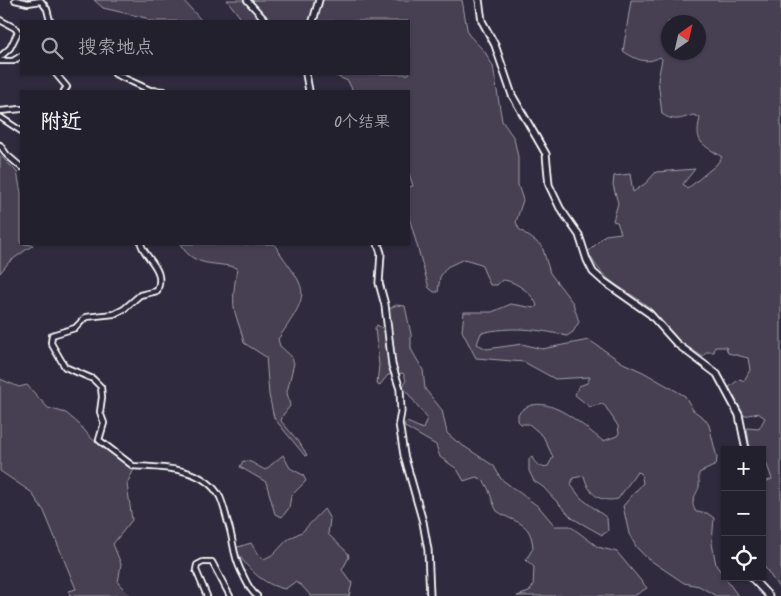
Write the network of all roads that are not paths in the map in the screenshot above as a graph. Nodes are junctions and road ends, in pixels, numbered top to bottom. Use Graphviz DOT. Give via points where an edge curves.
graph roads {
  1 [pos="15,0"];
  2 [pos="247,0"];
  3 [pos="319,0"];
  4 [pos="479,0"];
  5 [pos="0,20"];
  6 [pos="50,20"];
  7 [pos="265,20"];
  8 [pos="313,20"];
  9 [pos="0,57"];
  10 [pos="20,57"];
  11 [pos="0,61"];
  12 [pos="57,75"];
  13 [pos="117,75"];
  14 [pos="306,75"];
  15 [pos="65,90"];
  16 [pos="150,90"];
  17 [pos="309,90"];
  18 [pos="20,109"];
  19 [pos="0,111"];
  20 [pos="0,117"];
  21 [pos="20,129"];
  22 [pos="0,146"];
  23 [pos="20,166"];
  24 [pos="142,245"];
  25 [pos="378,245"];
  26 [pos="745,446"];
  27 [pos="755,581"];
  28 [pos="207,596"];
  29 [pos="230,596"];
  30 [pos="257,596"];
  31 [pos="430,596"];
  32 [pos="769,596"];
  1 -- 6 [label="street" via="41,2"];
  2 -- 7 [label="street"];
  3 -- 8 [label="street"];
  4 -- 26 [label="street" via="482,20 495,45 512,95 546,154 549,186 580,235 593,272 650,314 677,344 717,374 739,415"];
  5 -- 9 [label="street" via="18,32 10,48"];
  10 -- 11 [label="street" via="13,61"];
  12 -- 15 [label="street" via="65,83"];
  13 -- 16 [label="street"];
  14 -- 17 [label="street"];
  18 -- 19 [label="street"];
  20 -- 21 [label="street"];
  22 -- 23 [label="street"];
  24 -- 30 [label="street" via="159,271 157,290 140,295 114,314 86,316 75,328 52,334 51,343 65,366 93,379 101,387 100,412 104,423 99,440 133,466 183,471 204,481 217,494 228,522 236,561 248,586"];
  25 -- 31 [label="street" via="381,253 379,283 392,365 400,390 399,423 404,455 423,522"];
  27 -- 32 [label="street"];
  28 -- 29 [label="street" via="196,570 197,565 208,561 220,574"];
}
